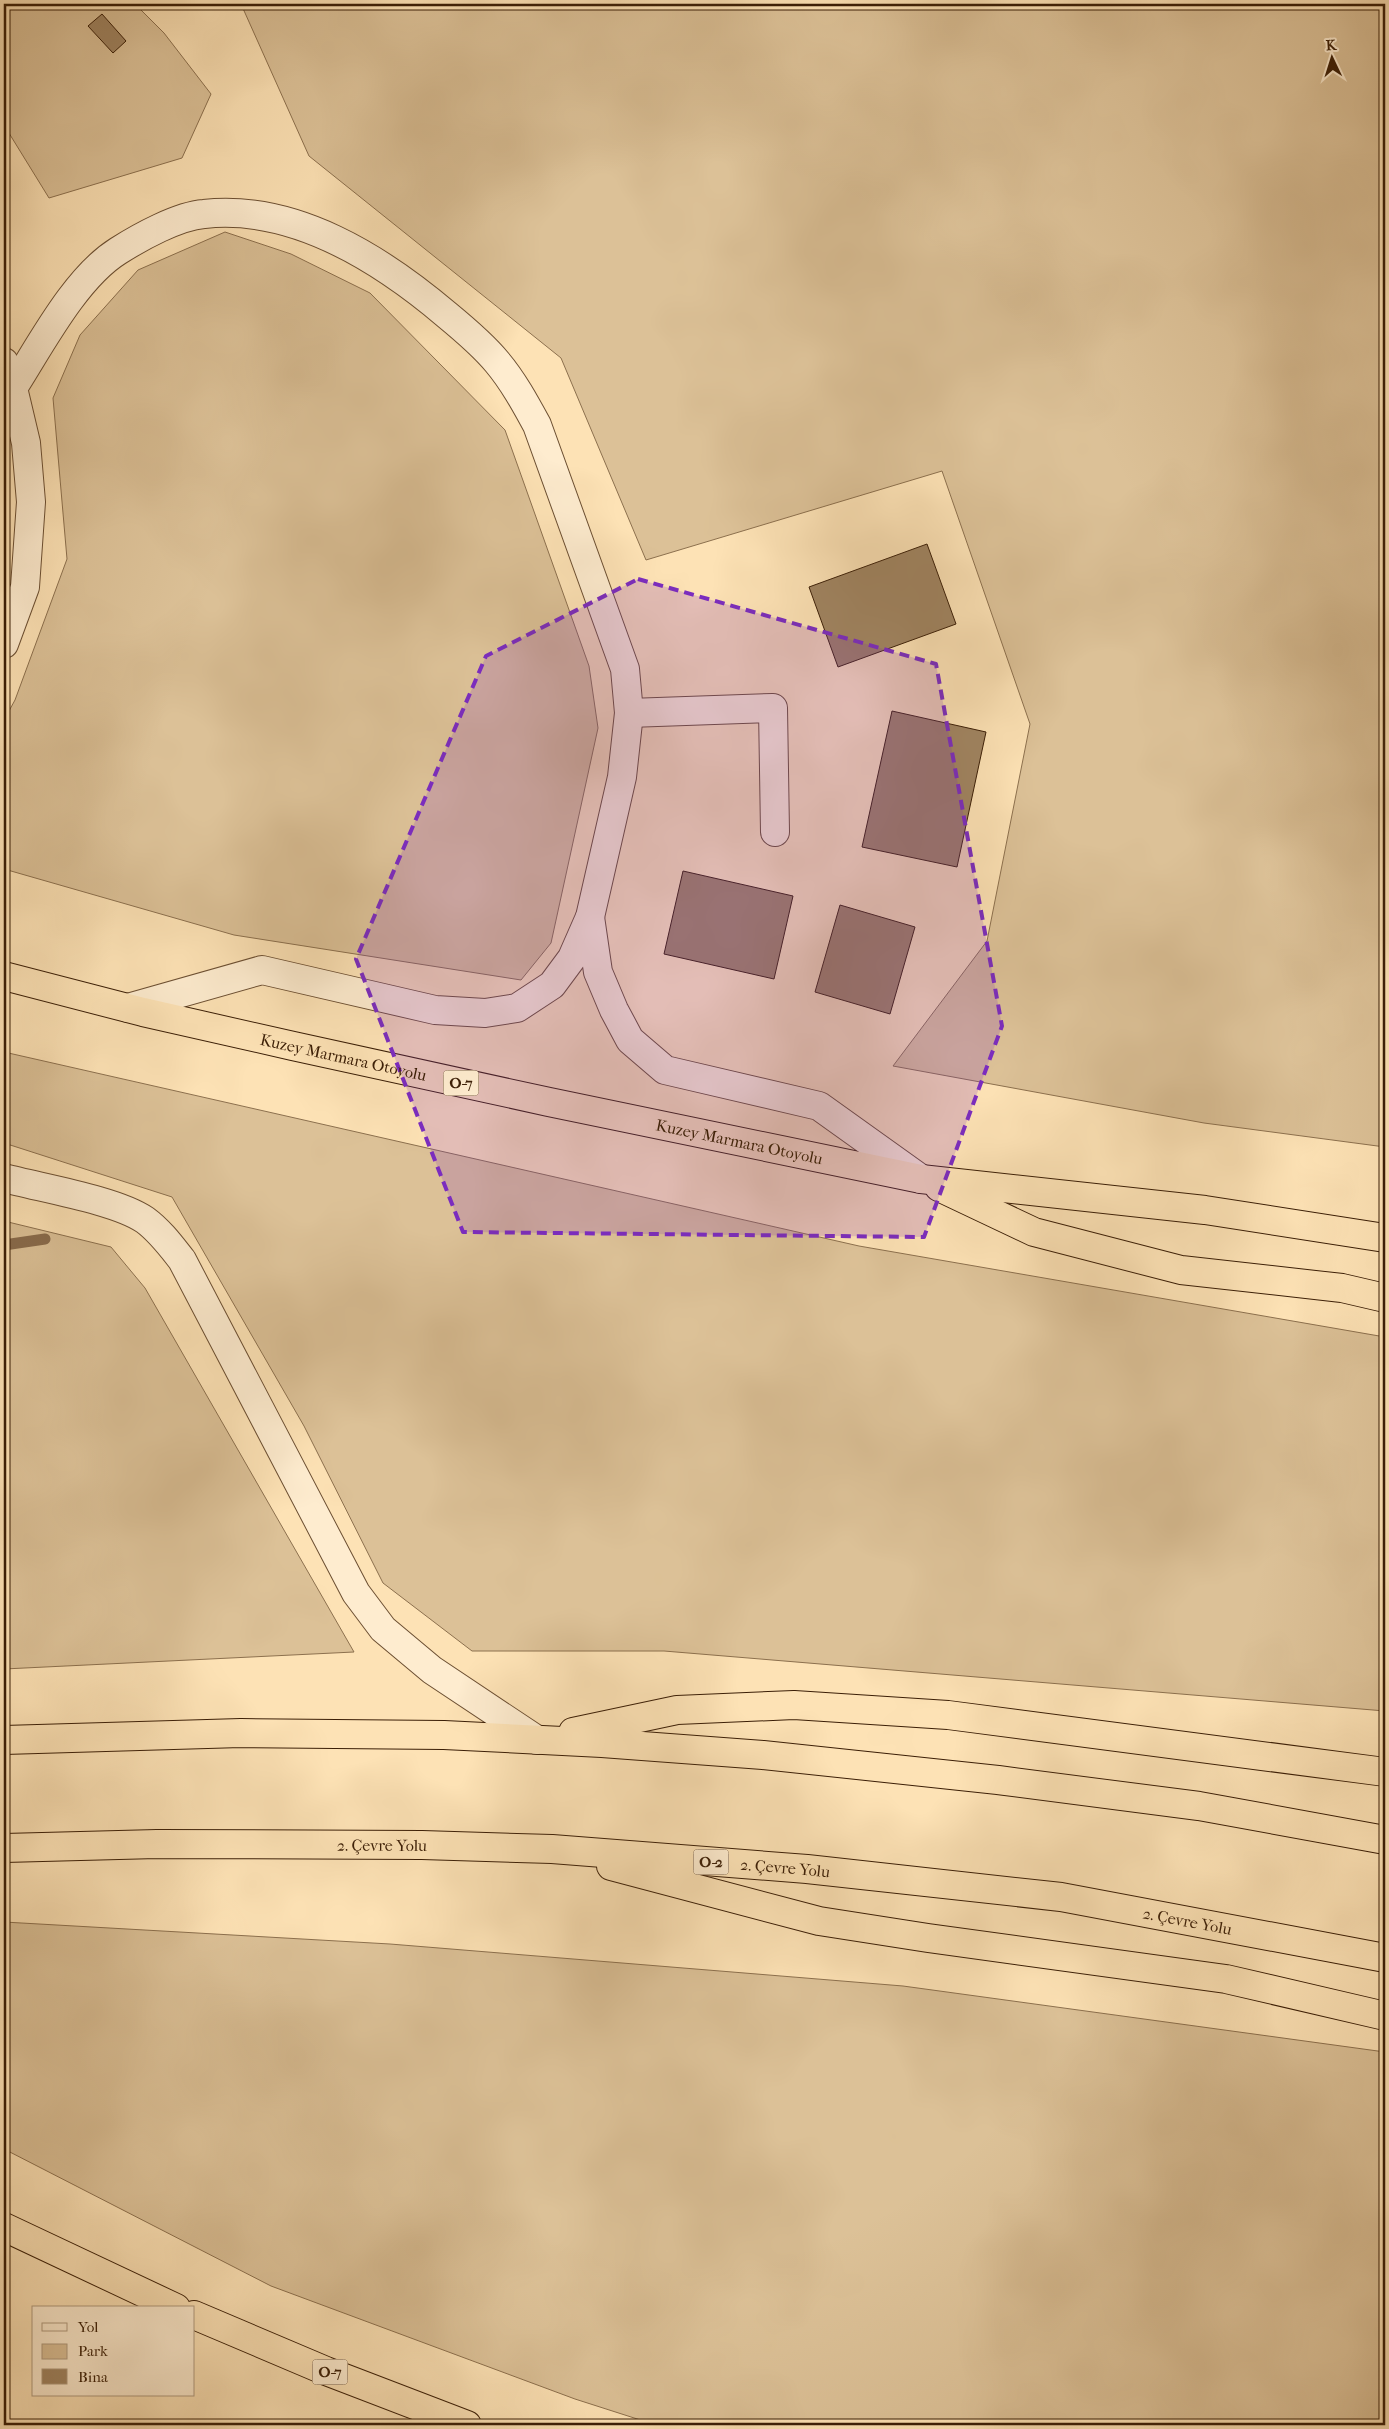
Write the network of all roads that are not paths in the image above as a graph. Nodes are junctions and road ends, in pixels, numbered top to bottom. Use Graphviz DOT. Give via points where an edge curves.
graph roads {
  1 [pos="4,362"];
  2 [pos="13,388"];
  3 [pos="4,644"];
  4 [pos="629,713"];
  5 [pos="775,832"];
  6 [pos="590,917"];
  7 [pos="4,976"];
  8 [pos="128,1008"];
  9 [pos="4,1178"];
  10 [pos="921,1179"];
  11 [pos="1385,1238"];
  12 [pos="1385,1298"];
  13 [pos="17,1739"];
  14 [pos="537,1740"];
  15 [pos="1385,1772"];
  16 [pos="1385,1840"];
  17 [pos="17,1847"];
  18 [pos="552,1849"];
  19 [pos="1385,1958"];
  20 [pos="1385,2016"];
  21 [pos="4,2227"];
  22 [pos="172,2306"];
  23 [pos="195,2315"];
  24 [pos="467,2425"];
  1 -- 2 [label="lane"];
  2 -- 3 [label="lane" via="26,443 31,502 25,586"];
  2 -- 4 [label="lane" via="79,286 116,252 157,229 202,214 249,213 297,224 368,256 418,290 462,327 496,360 519,391 537,426 625,668"];
  4 -- 5 [label="lane" via="773,708"];
  4 -- 6 [label="lane" via="622,777"];
  6 -- 8 [label="lane" via="572,958 552,985 517,1008 485,1013 435,1010 262,970"];
  6 -- 10 [label="lane" via="598,972 614,1010 630,1040 665,1070 819,1106"];
  7 -- 8 [label="highway, Kuzey Marmara Otoyolu / O-7"];
  8 -- 10 [label="highway, Kuzey Marmara Otoyolu / O-7" via="539,1100"];
  9 -- 14 [label="lane" via="112,1205 144,1220 164,1237 182,1260 362,1600 383,1629 432,1670"];
  10 -- 11 [label="highway" via="1205,1210"];
  10 -- 12 [label="highway" via="1034,1232 1052,1237 1181,1270 1342,1288"];
  13 -- 14 [label="highway" via="444,1734"];
  14 -- 15 [label="highway" via="676,1710 794,1705 948,1715"];
  14 -- 16 [label="highway" via="763,1756 998,1780 1199,1806"];
  17 -- 18 [label="highway, 2. Çevre Yolu / O-2" via="288,1843"];
  18 -- 19 [label="highway, 2. Çevre Yolu / O-2" via="807,1869 1061,1897"];
  18 -- 20 [label="highway" via="819,1921 1226,1979"];
  21 -- 22 [label="highway"];
  23 -- 24 [label="highway, O-7" via="326,2371"];
}
